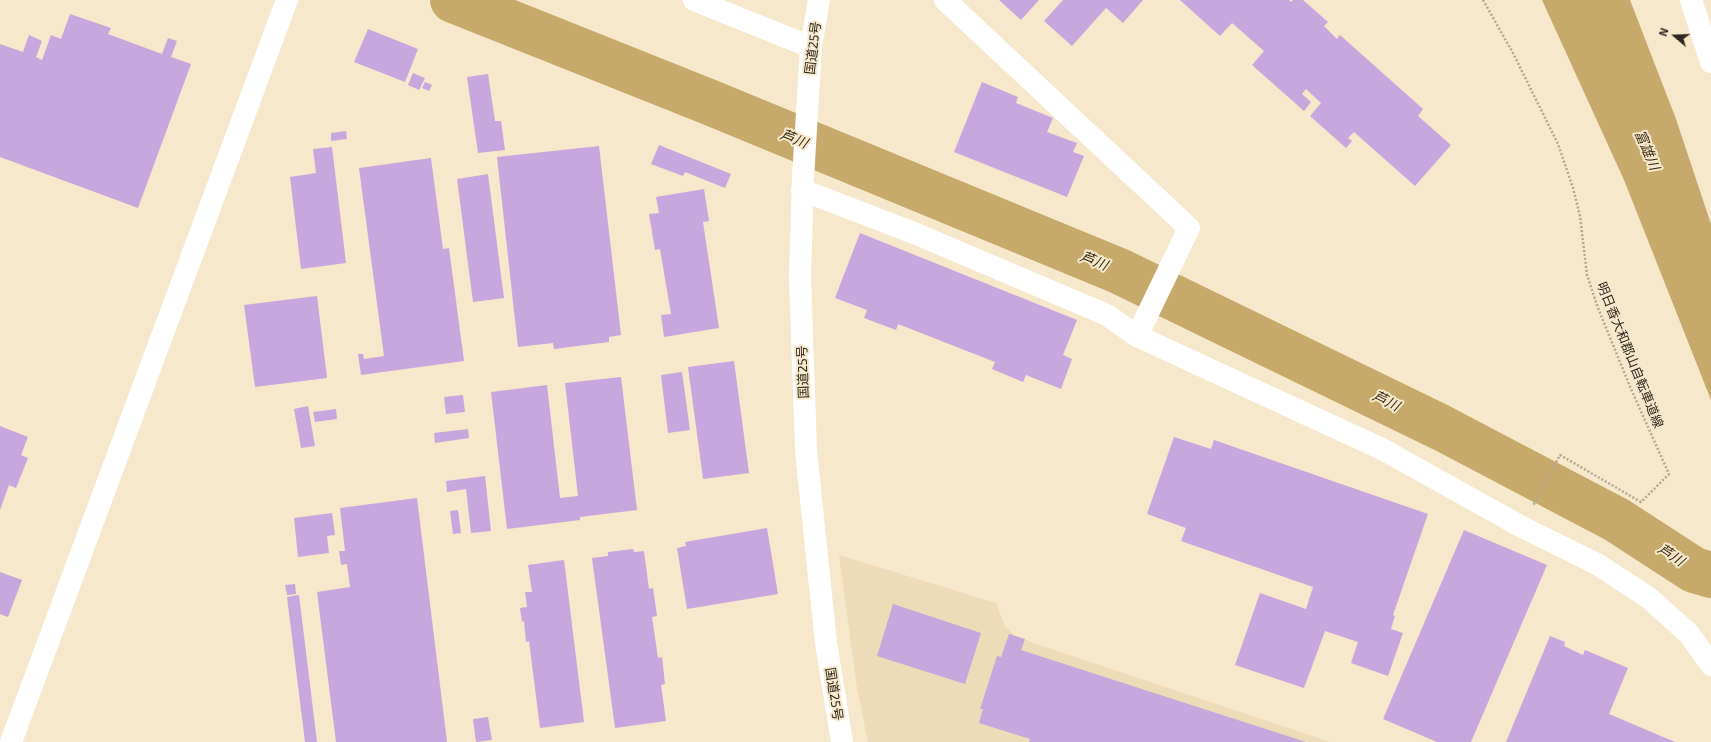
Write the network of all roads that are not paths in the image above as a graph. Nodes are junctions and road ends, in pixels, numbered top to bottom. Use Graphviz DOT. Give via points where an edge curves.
graph roads {
  1 [pos="287,0"];
  2 [pos="694,0"];
  3 [pos="819,0"];
  4 [pos="945,0"];
  5 [pos="1691,0"];
  6 [pos="811,46"];
  7 [pos="1711,62"];
  8 [pos="803,184"];
  9 [pos="1140,331"];
  10 [pos="1711,665"];
  11 [pos="11,742"];
  12 [pos="842,742"];
  1 -- 11 [label="main road"];
  2 -- 6 [label="main road"];
  3 -- 6 [label="main road, 国道25号"];
  4 -- 9 [label="main road" via="1189,228"];
  5 -- 7 [label="main road"];
  6 -- 8 [label="main road, 国道25号"];
  8 -- 9 [label="main road"];
  8 -- 12 [label="main road, 国道25号" via="800,276 806,452 826,643"];
  9 -- 10 [label="main road" via="1382,450 1522,527 1597,564 1649,598 1689,634"];
}
